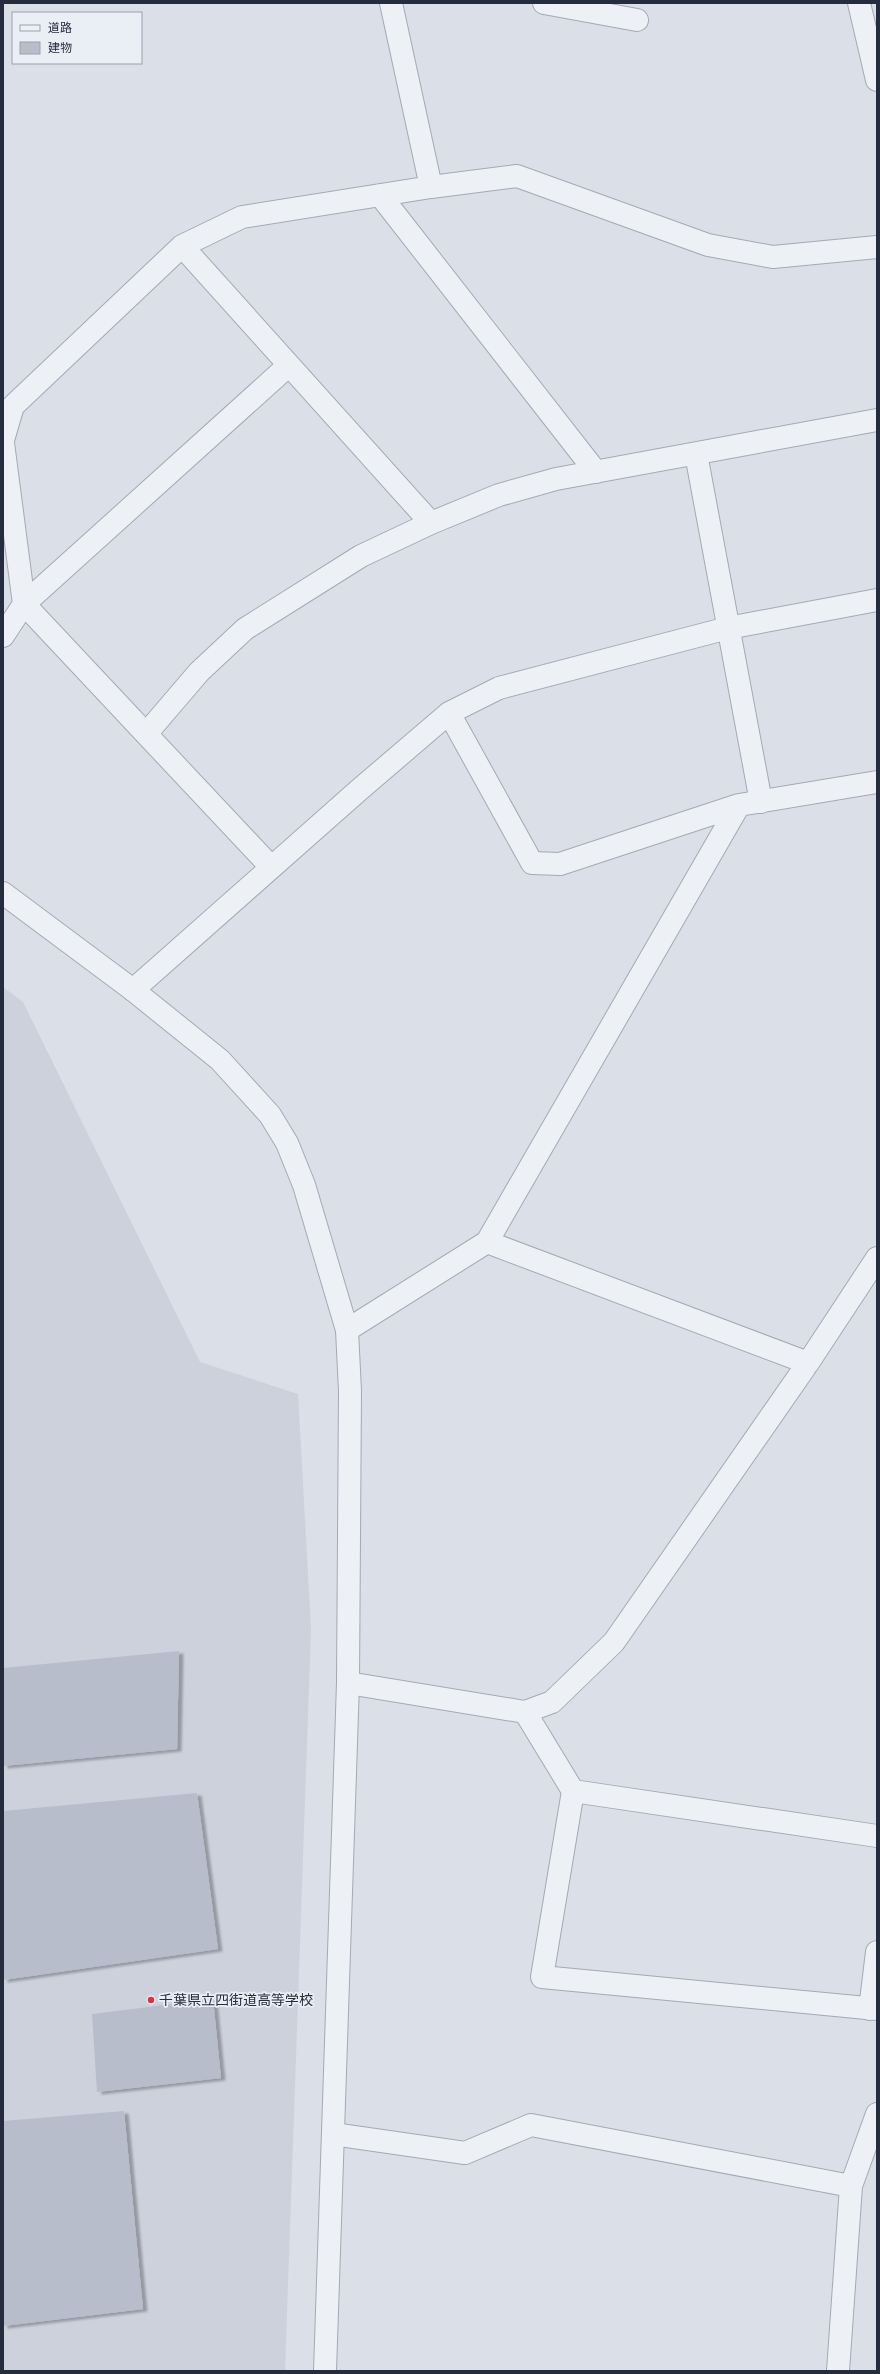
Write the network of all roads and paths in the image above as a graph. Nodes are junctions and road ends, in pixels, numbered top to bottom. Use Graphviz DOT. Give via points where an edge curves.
graph roads {
  1 [pos="391,3"];
  2 [pos="544,3"];
  3 [pos="859,3"];
  4 [pos="637,20"];
  5 [pos="877,80"];
  6 [pos="431,187"];
  7 [pos="380,195"];
  8 [pos="182,246"];
  9 [pos="877,247"];
  10 [pos="290,366"];
  11 [pos="877,420"];
  12 [pos="3,440"];
  13 [pos="3,443"];
  14 [pos="696,454"];
  15 [pos="596,472"];
  16 [pos="431,522"];
  17 [pos="877,600"];
  18 [pos="24,604"];
  19 [pos="728,628"];
  20 [pos="3,636"];
  21 [pos="449,713"];
  22 [pos="146,734"];
  23 [pos="877,782"];
  24 [pos="761,802"];
  25 [pos="739,805"];
  26 [pos="271,867"];
  27 [pos="3,893"];
  28 [pos="133,990"];
  29 [pos="487,1242"];
  30 [pos="877,1258"];
  31 [pos="347,1330"];
  32 [pos="808,1363"];
  33 [pos="348,1683"];
  34 [pos="525,1712"];
  35 [pos="573,1791"];
  36 [pos="877,1836"];
  37 [pos="877,1952"];
  38 [pos="874,2009"];
  39 [pos="877,2114"];
  40 [pos="333,2134"];
  41 [pos="851,2186"];
  42 [pos="325,2371"];
  43 [pos="838,2371"];
  1 -- 6 [label="street"];
  2 -- 4 [label="street"];
  3 -- 5 [label="street"];
  6 -- 7 [label="street"];
  6 -- 9 [label="street" via="517,176 708,245 773,256"];
  7 -- 8 [label="street" via="242,217"];
  7 -- 15 [label="street"];
  8 -- 10 [label="street"];
  8 -- 12 [label="street" via="13,406"];
  10 -- 16 [label="street"];
  10 -- 18 [label="street"];
  11 -- 14 [label="street"];
  13 -- 18 [label="street"];
  14 -- 15 [label="street"];
  14 -- 19 [label="street"];
  15 -- 16 [label="street" via="556,479 499,495"];
  16 -- 22 [label="street" via="361,556 246,629 199,672"];
  17 -- 19 [label="street"];
  18 -- 20 [label="street"];
  18 -- 22 [label="street"];
  19 -- 21 [label="street" via="499,688"];
  19 -- 24 [label="street"];
  21 -- 25 [label="street" via="532,862 560,864"];
  21 -- 26 [label="street"];
  22 -- 26 [label="street"];
  23 -- 24 [label="street"];
  24 -- 25 [label="street"];
  25 -- 29 [label="street"];
  26 -- 28 [label="street"];
  27 -- 28 [label="street"];
  28 -- 31 [label="street" via="220,1060 270,1115 287,1143 304,1185"];
  29 -- 31 [label="street"];
  29 -- 32 [label="street"];
  30 -- 32 [label="street"];
  31 -- 33 [label="street" via="350,1390"];
  32 -- 34 [label="street" via="614,1642 552,1702"];
  33 -- 34 [label="street"];
  33 -- 40 [label="street"];
  34 -- 35 [label="street"];
  35 -- 36 [label="street"];
  35 -- 38 [label="street" via="542,1977"];
  37 -- 38 [label="street"];
  39 -- 41 [label="street"];
  40 -- 41 [label="street" via="465,2153 531,2125"];
  40 -- 42 [label="street"];
  41 -- 43 [label="street"];
}
